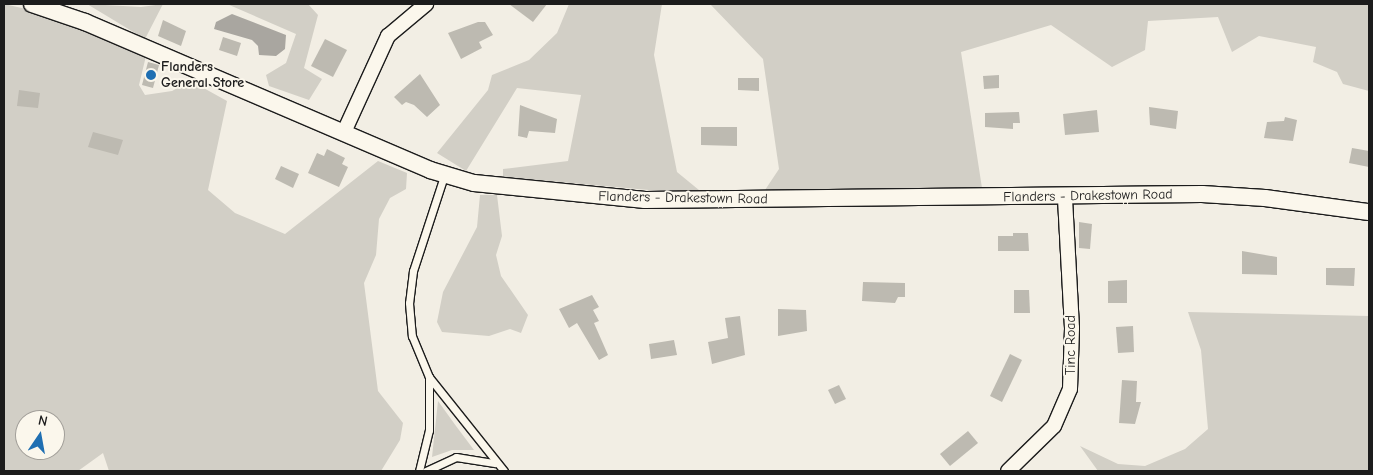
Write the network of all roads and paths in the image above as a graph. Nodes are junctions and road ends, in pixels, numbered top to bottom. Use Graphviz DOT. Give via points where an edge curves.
graph roads {
  1 [pos="32,4"];
  2 [pos="426,4"];
  3 [pos="51,6"];
  4 [pos="344,132"];
  5 [pos="444,176"];
  6 [pos="1065,197"];
  7 [pos="1369,212"];
  8 [pos="429,377"];
  9 [pos="497,464"];
  10 [pos="419,471"];
  11 [pos="426,471"];
  12 [pos="504,471"];
  13 [pos="1008,471"];
  1 -- 3 [label="street, Flanders - Drakestown Road"];
  2 -- 4 [label="street" via="388,36"];
  3 -- 4 [label="street, Flanders - Drakestown Road"];
  4 -- 5 [label="street, Flanders - Drakestown Road"];
  5 -- 6 [label="street, Flanders - Drakestown Road" via="495,186 645,200"];
  5 -- 8 [label="lane" via="418,248 409,303 413,342"];
  6 -- 7 [label="street, Flanders - Drakestown Road" via="1225,195"];
  6 -- 13 [label="street, Tinc Road" via="1072,328 1070,388 1054,426"];
  8 -- 9 [label="lane"];
  8 -- 10 [label="lane" via="429,430"];
  9 -- 11 [label="lane" via="456,457"];
  9 -- 12 [label="lane"];
}
